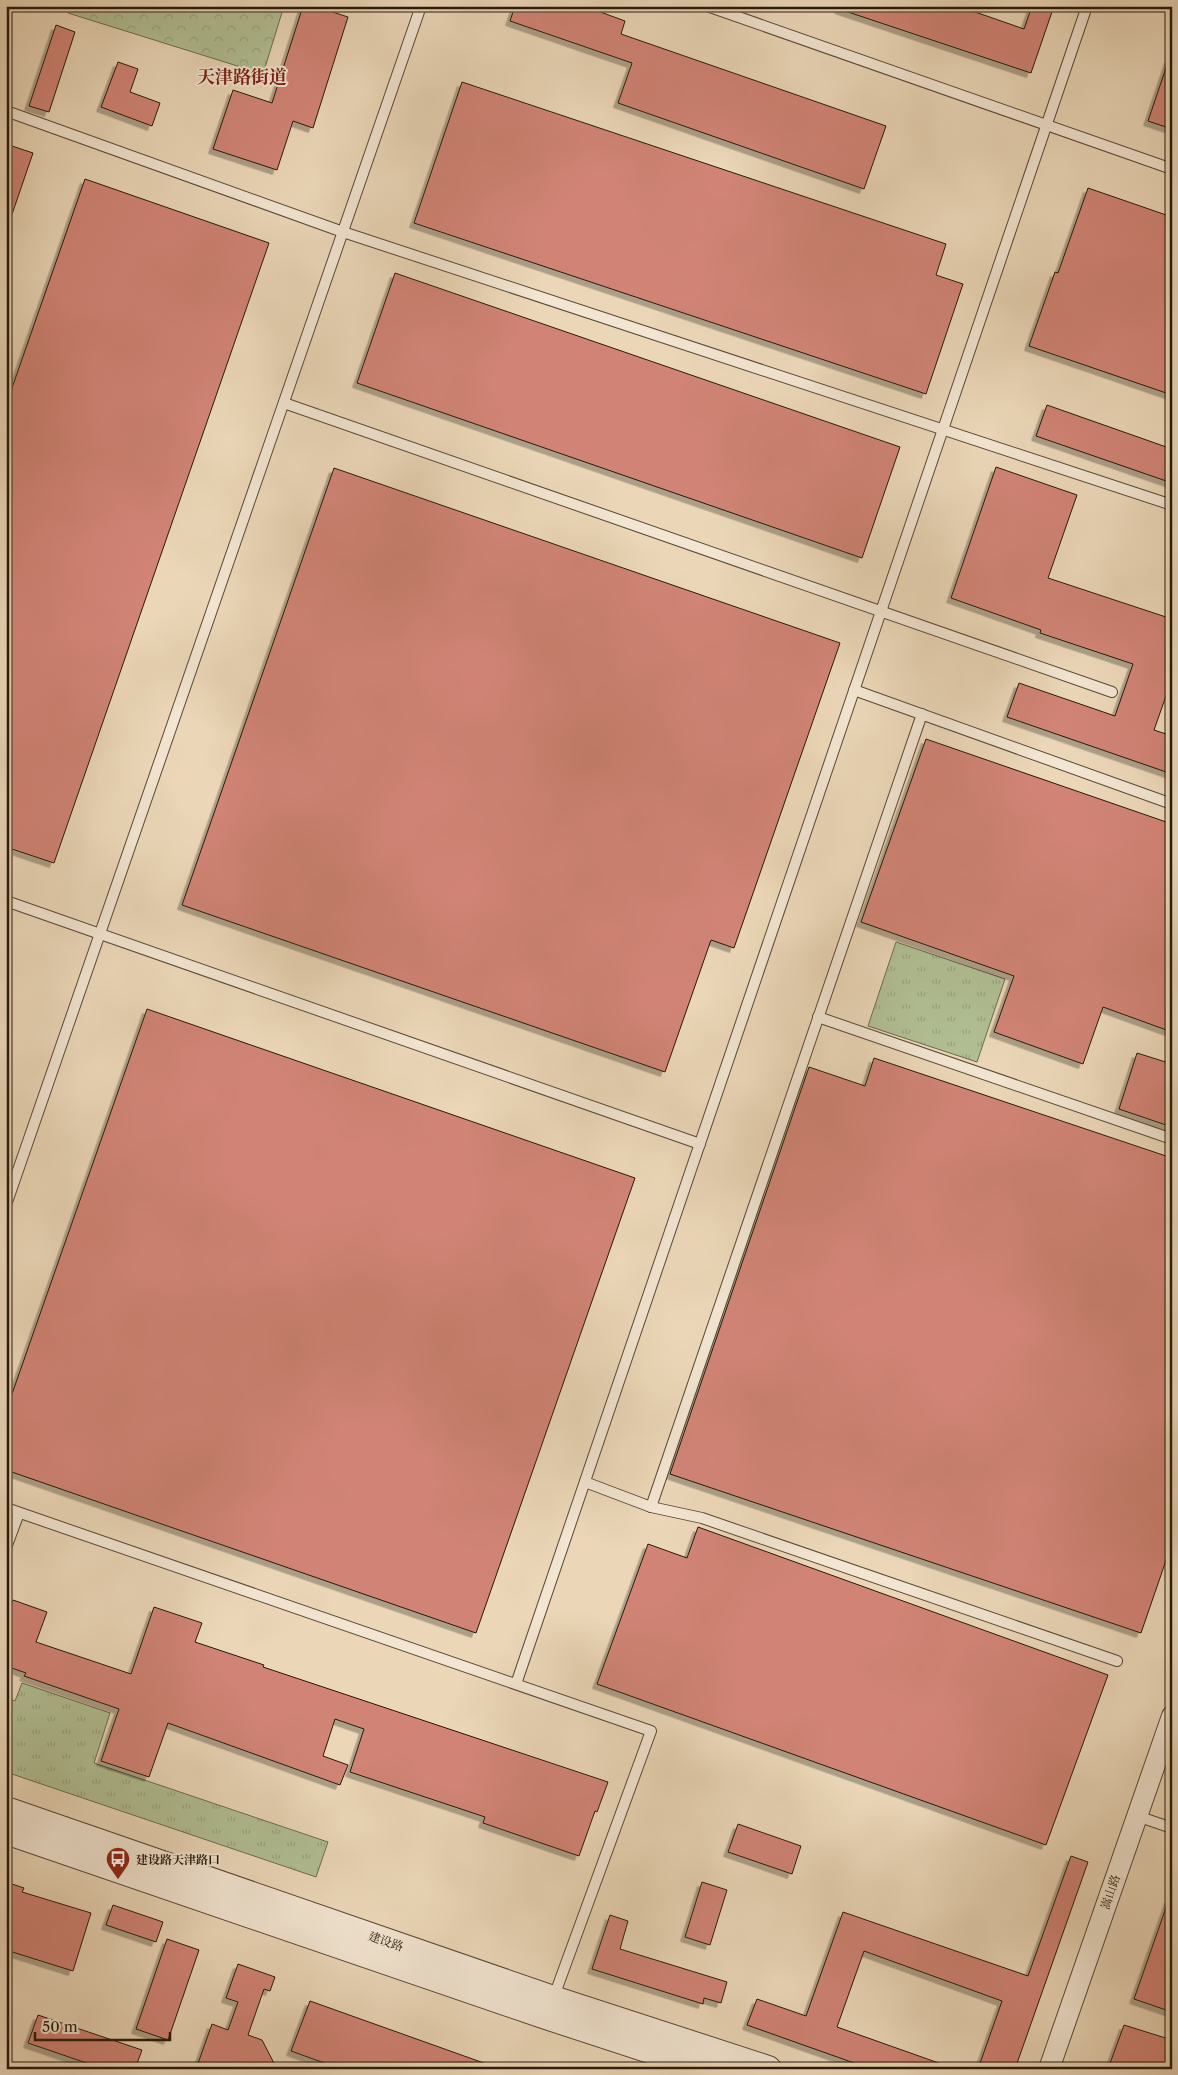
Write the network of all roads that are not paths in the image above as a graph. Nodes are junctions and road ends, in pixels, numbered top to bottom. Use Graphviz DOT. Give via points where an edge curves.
graph roads {
  1 [pos="421,6"];
  2 [pos="707,6"];
  3 [pos="1087,6"];
  4 [pos="6,111"];
  5 [pos="1047,125"];
  6 [pos="1172,169"];
  7 [pos="343,232"];
  8 [pos="284,403"];
  9 [pos="943,429"];
  10 [pos="1172,505"];
  11 [pos="881,611"];
  12 [pos="854,690"];
  13 [pos="1112,692"];
  14 [pos="922,714"];
  15 [pos="1172,804"];
  16 [pos="6,901"];
  17 [pos="100,934"];
  18 [pos="818,1017"];
  19 [pos="1172,1139"];
  20 [pos="700,1144"];
  21 [pos="6,1205"];
  22 [pos="585,1482"];
  23 [pos="651,1507"];
  24 [pos="6,1508"];
  25 [pos="19,1513"];
  26 [pos="6,1548"];
  27 [pos="1117,1661"];
  28 [pos="516,1684"];
  29 [pos="1172,1716"];
  30 [pos="1172,1749"];
  31 [pos="6,1810"];
  32 [pos="1142,1818"];
  33 [pos="1172,1828"];
  34 [pos="6,1831"];
  35 [pos="549,2007"];
  36 [pos="708,2069"];
  37 [pos="768,2069"];
  38 [pos="1049,2069"];
  39 [pos="1060,2069"];
  1 -- 7 [label="lane"];
  2 -- 5 [label="lane"];
  3 -- 5 [label="lane"];
  4 -- 7 [label="lane"];
  5 -- 6 [label="lane"];
  5 -- 9 [label="lane"];
  7 -- 8 [label="lane"];
  7 -- 9 [label="lane"];
  8 -- 11 [label="lane"];
  8 -- 17 [label="lane"];
  9 -- 10 [label="lane"];
  9 -- 11 [label="lane"];
  11 -- 12 [label="lane"];
  11 -- 13 [label="lane"];
  12 -- 14 [label="lane"];
  12 -- 20 [label="lane"];
  14 -- 15 [label="lane"];
  14 -- 18 [label="lane"];
  16 -- 17 [label="lane"];
  17 -- 20 [label="lane"];
  17 -- 21 [label="lane"];
  18 -- 19 [label="lane"];
  18 -- 23 [label="lane"];
  20 -- 22 [label="lane"];
  22 -- 23 [label="lane"];
  22 -- 28 [label="lane"];
  23 -- 27 [label="lane" via="702,1518"];
  24 -- 25 [label="lane"];
  25 -- 26 [label="lane"];
  25 -- 28 [label="lane"];
  28 -- 35 [label="lane" via="651,1731"];
  29 -- 32 [label="street, 嵩山路"];
  30 -- 32 [label="street, 嵩山路"];
  31 -- 35 [label="street, 建设路"];
  32 -- 33 [label="lane"];
  32 -- 38 [label="street, 嵩山路"];
  32 -- 39 [label="street, 嵩山路"];
  34 -- 35 [label="street, 建设路"];
  35 -- 36 [label="street, 建设路"];
  35 -- 37 [label="street, 建设路"];
}
